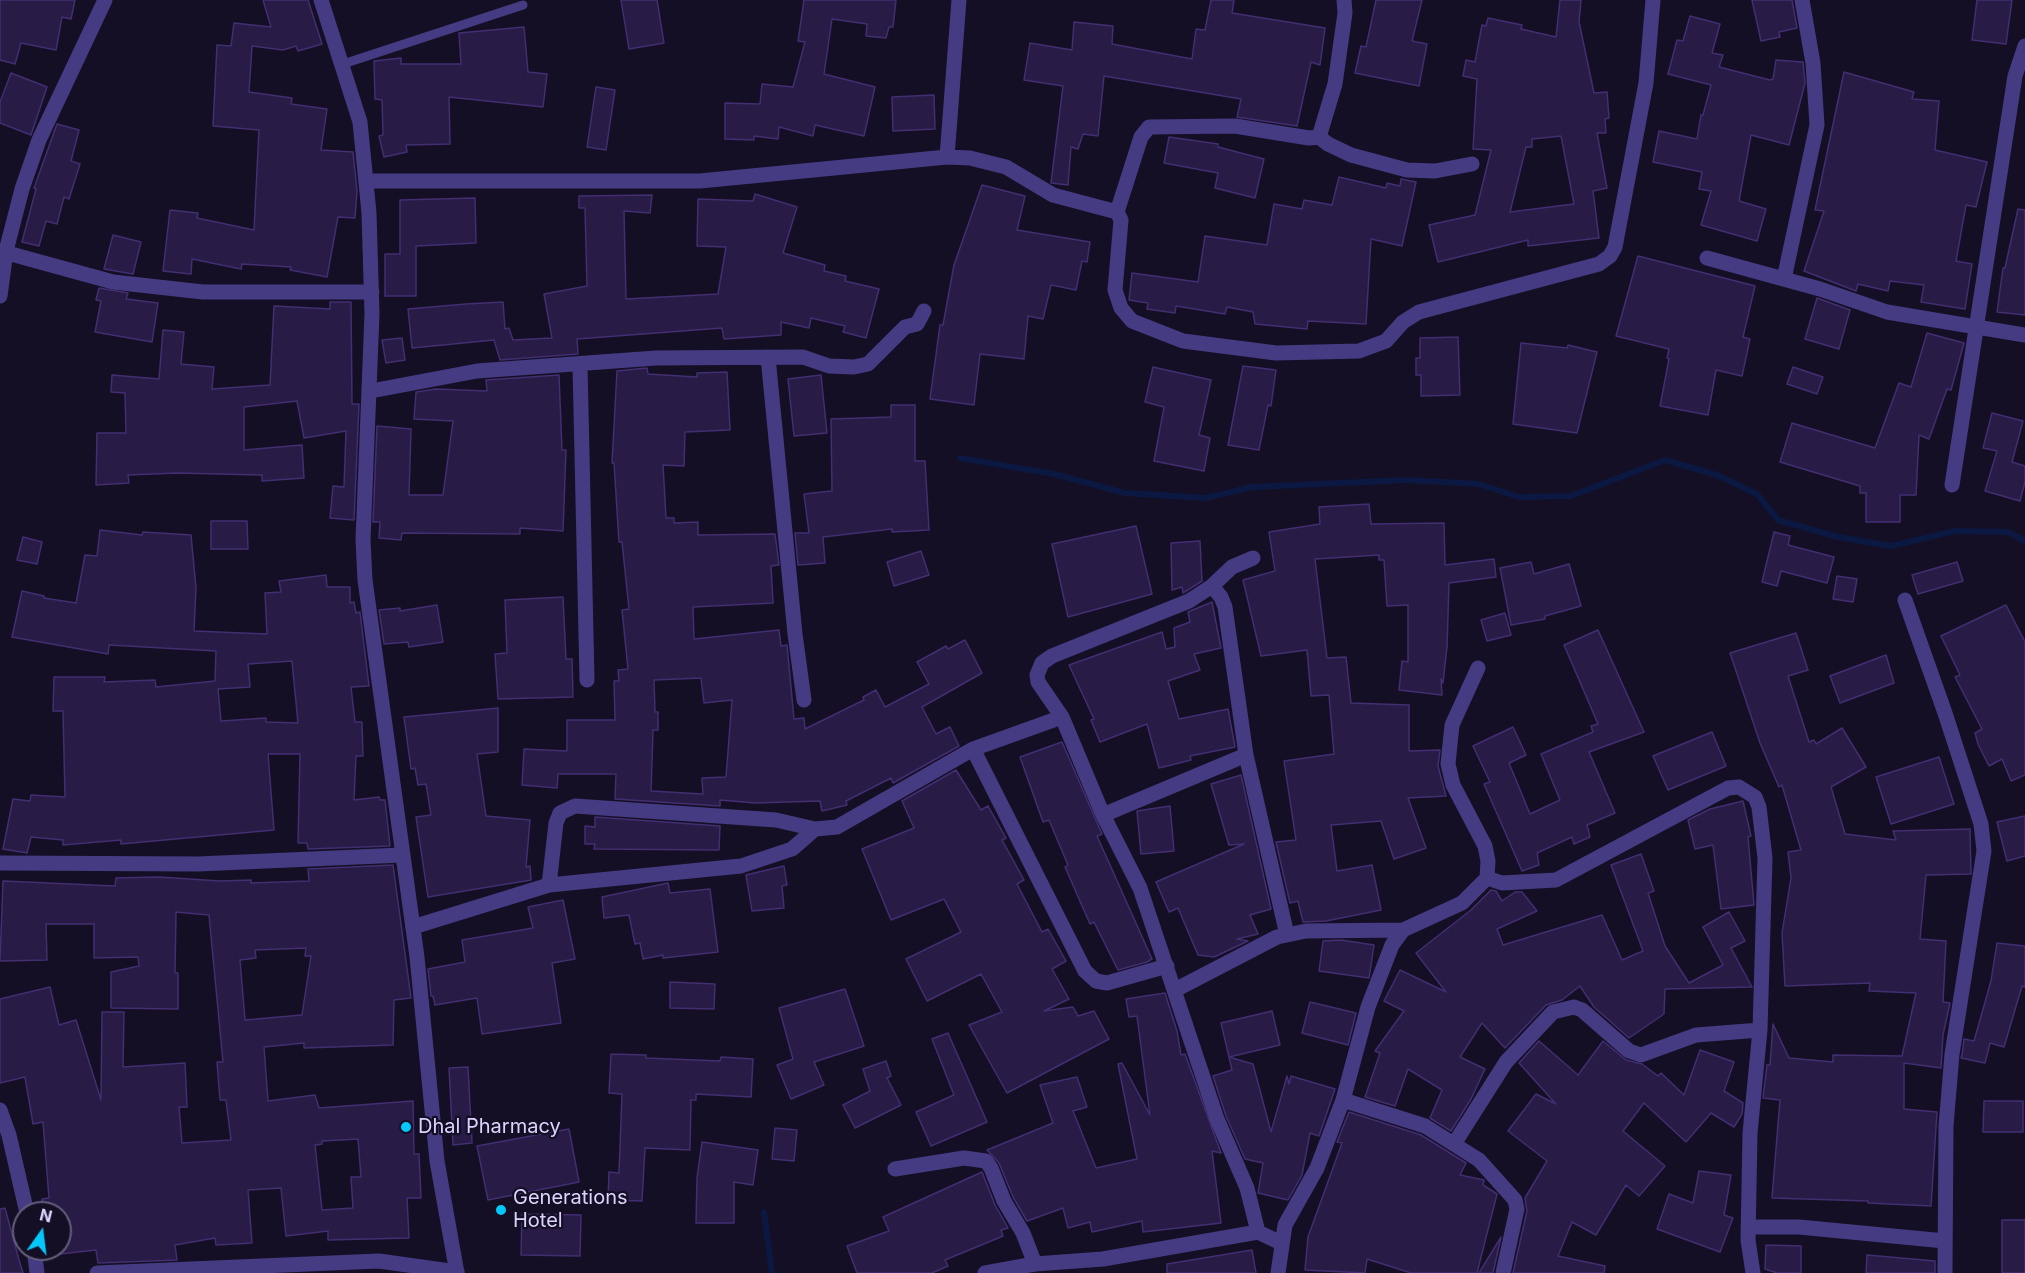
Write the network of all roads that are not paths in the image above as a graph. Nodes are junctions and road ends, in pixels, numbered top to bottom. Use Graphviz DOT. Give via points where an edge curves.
graph roads {
  1 [pos="105,0"];
  2 [pos="321,0"];
  3 [pos="959,0"];
  4 [pos="1344,0"];
  5 [pos="1653,0"];
  6 [pos="1802,0"];
  7 [pos="523,5"];
  8 [pos="2025,46"];
  9 [pos="343,64"];
  10 [pos="1319,137"];
  11 [pos="946,157"];
  12 [pos="1472,164"];
  13 [pos="366,181"];
  14 [pos="1117,212"];
  15 [pos="3,251"];
  16 [pos="1707,258"];
  17 [pos="1784,279"];
  18 [pos="372,292"];
  19 [pos="0,297"];
  20 [pos="924,311"];
  21 [pos="1975,328"];
  22 [pos="2025,335"];
  23 [pos="768,357"];
  24 [pos="580,365"];
  25 [pos="371,391"];
  26 [pos="1953,485"];
  27 [pos="1253,558"];
  28 [pos="1212,586"];
  29 [pos="1905,600"];
  30 [pos="1478,668"];
  31 [pos="587,680"];
  32 [pos="804,700"];
  33 [pos="1062,717"];
  34 [pos="973,749"];
  35 [pos="1246,755"];
  36 [pos="1103,815"];
  37 [pos="816,829"];
  38 [pos="402,855"];
  39 [pos="0,863"];
  40 [pos="1487,878"];
  41 [pos="549,885"];
  42 [pos="413,927"];
  43 [pos="1403,930"];
  44 [pos="1287,935"];
  45 [pos="1167,966"];
  46 [pos="1175,990"];
  47 [pos="1760,1030"];
  48 [pos="1343,1100"];
  49 [pos="0,1110"];
  50 [pos="1454,1144"];
  51 [pos="895,1169"];
  52 [pos="24,1201"];
  53 [pos="1748,1227"];
  54 [pos="1258,1232"];
  55 [pos="1945,1241"];
  56 [pos="1281,1243"];
  57 [pos="1035,1264"];
  58 [pos="457,1272"];
  59 [pos="97,1273"];
  60 [pos="985,1273"];
  61 [pos="1278,1273"];
  62 [pos="1503,1273"];
  63 [pos="1753,1273"];
  64 [pos="1946,1273"];
  1 -- 15 [label="street" via="39,140"];
  2 -- 9 [label="street"];
  3 -- 11 [label="street"];
  4 -- 10 [label="street" via="1335,84"];
  5 -- 14 [label="street" via="1646,83 1615,248 1599,264 1419,312 1402,322 1386,341 1359,351 1276,352 1183,341 1132,321 1121,308 1115,290 1121,220"];
  6 -- 17 [label="street" via="1813,63 1817,125"];
  7 -- 9 [label="lane"];
  8 -- 21 [label="street" via="2015,76"];
  9 -- 13 [label="street" via="360,122"];
  10 -- 12 [label="street" via="1343,152 1407,170 1435,171"];
  10 -- 14 [label="street" via="1235,126 1149,127 1141,137"];
  11 -- 13 [label="street" via="700,181"];
  11 -- 14 [label="street" via="992,162 1053,195"];
  13 -- 18 [label="street"];
  15 -- 18 [label="street" via="113,282 203,292"];
  15 -- 19 [label="street"];
  16 -- 17 [label="street"];
  17 -- 21 [label="street" via="1887,312"];
  18 -- 25 [label="street"];
  20 -- 23 [label="street" via="917,324 905,327 868,364 829,366 803,357"];
  21 -- 22 [label="street"];
  21 -- 26 [label="street"];
  23 -- 24 [label="street" via="656,358"];
  23 -- 32 [label="street"];
  24 -- 25 [label="street" via="477,371"];
  24 -- 31 [label="street"];
  25 -- 38 [label="street" via="363,540 365,580"];
  27 -- 28 [label="street" via="1232,567"];
  28 -- 33 [label="street" via="1169,611 1046,659 1039,669 1038,682"];
  28 -- 35 [label="street" via="1225,607"];
  29 -- 55 [label="street" via="1981,824 1984,851 1952,1054 1946,1126"];
  30 -- 40 [label="street" via="1452,724 1448,764 1453,784 1485,846"];
  33 -- 34 [label="street"];
  33 -- 36 [label="street"];
  34 -- 37 [label="street" via="837,827"];
  34 -- 45 [label="street" via="1085,971 1096,981 1107,983"];
  35 -- 36 [label="street"];
  35 -- 44 [label="street"];
  36 -- 45 [label="street" via="1140,888"];
  37 -- 41 [label="street" via="792,849 741,866"];
  37 -- 41 [label="street" via="776,820 574,806 560,813 556,823"];
  38 -- 39 [label="street" via="198,864"];
  38 -- 42 [label="street"];
  40 -- 43 [label="street" via="1462,903"];
  40 -- 47 [label="street" via="1502,883 1556,880 1711,796 1728,788 1747,790 1759,807 1765,858"];
  41 -- 42 [label="street"];
  42 -- 58 [label="street" via="437,1161"];
  43 -- 44 [label="street" via="1306,931"];
  43 -- 48 [label="street" via="1392,945 1372,996"];
  44 -- 46 [label="street"];
  45 -- 46 [label="street"];
  46 -- 54 [label="street"];
  47 -- 50 [label="street" via="1696,1035 1641,1055 1629,1051 1582,1010 1574,1007 1553,1012 1506,1062"];
  47 -- 53 [label="street" via="1750,1133"];
  48 -- 50 [label="street" via="1425,1126"];
  48 -- 56 [label="street" via="1317,1168 1285,1225"];
  49 -- 52 [label="street"];
  50 -- 62 [label="street" via="1479,1160 1515,1200 1517,1209"];
  51 -- 57 [label="street" via="964,1158 986,1161"];
  53 -- 55 [label="street" via="1799,1227"];
  53 -- 63 [label="street"];
  54 -- 56 [label="street"];
  54 -- 57 [label="street" via="1103,1259"];
  55 -- 64 [label="street"];
  56 -- 61 [label="street"];
  57 -- 60 [label="street"];
  58 -- 59 [label="street" via="379,1261"];
}
